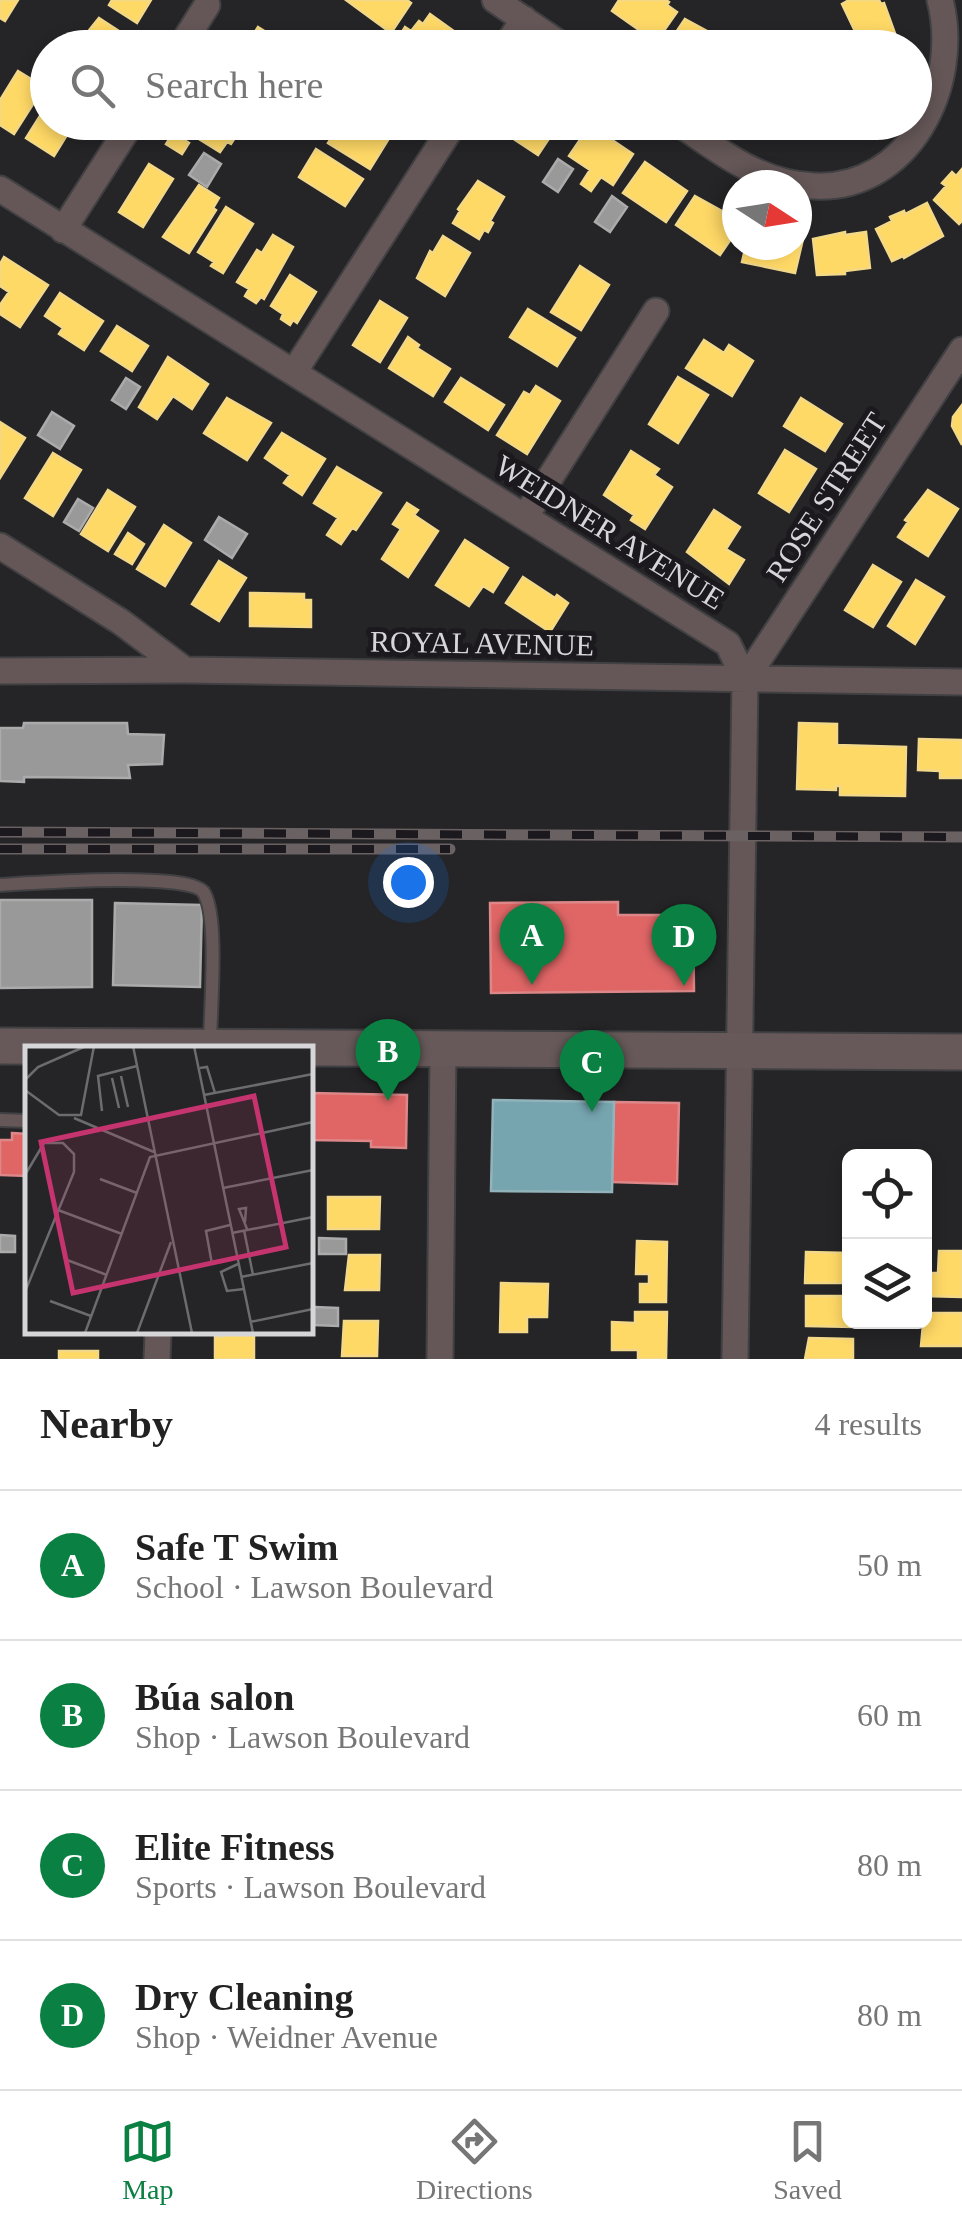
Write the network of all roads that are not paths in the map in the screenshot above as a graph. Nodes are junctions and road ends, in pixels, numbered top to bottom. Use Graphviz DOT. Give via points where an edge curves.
graph roads {
  1 [pos="495,0"];
  2 [pos="940,0"];
  3 [pos="207,5"];
  4 [pos="524,20"];
  5 [pos="191,30"];
  6 [pos="517,30"];
  7 [pos="539,30"];
  8 [pos="932,121"];
  9 [pos="121,140"];
  10 [pos="443,140"];
  11 [pos="703,140"];
  12 [pos="919,140"];
  13 [pos="0,189"];
  14 [pos="64,230"];
  15 [pos="656,311"];
  16 [pos="962,350"];
  17 [pos="294,372"];
  18 [pos="525,518"];
  19 [pos="0,546"];
  20 [pos="185,670"];
  21 [pos="0,671"];
  22 [pos="745,680"];
  23 [pos="962,682"];
  24 [pos="0,885"];
  25 [pos="0,1046"];
  26 [pos="210,1046"];
  27 [pos="25,1047"];
  28 [pos="312,1047"];
  29 [pos="443,1048"];
  30 [pos="739,1052"];
  31 [pos="962,1052"];
  32 [pos="0,1120"];
  33 [pos="25,1121"];
  34 [pos="158,1334"];
  35 [pos="157,1359"];
  36 [pos="440,1359"];
  37 [pos="735,1359"];
  1 -- 4 [label="street"];
  2 -- 8 [label="street" via="952,52 946,96"];
  3 -- 5 [label="street"];
  4 -- 6 [label="street"];
  4 -- 7 [label="street"];
  9 -- 14 [label="street"];
  10 -- 17 [label="street"];
  11 -- 12 [label="street" via="765,177 841,184 876,173"];
  13 -- 14 [label="street, WEIDNER AVENUE"];
  14 -- 17 [label="street, WEIDNER AVENUE"];
  15 -- 18 [label="street"];
  16 -- 22 [label="street, ROSE STREET"];
  17 -- 18 [label="street, WEIDNER AVENUE"];
  18 -- 22 [label="street, WEIDNER AVENUE" via="728,644"];
  19 -- 20 [label="street"];
  20 -- 21 [label="street, ROYAL AVENUE"];
  20 -- 22 [label="street, ROYAL AVENUE"];
  22 -- 23 [label="street, ROYAL AVENUE"];
  22 -- 30 [label="street"];
  24 -- 26 [label="lane" via="133,880 204,890 211,915"];
  25 -- 27 [label="main road"];
  28 -- 29 [label="main road"];
  29 -- 30 [label="main road"];
  29 -- 36 [label="street"];
  30 -- 31 [label="main road"];
  30 -- 37 [label="street"];
  32 -- 33 [label="lane"];
  34 -- 35 [label="street"];
}
